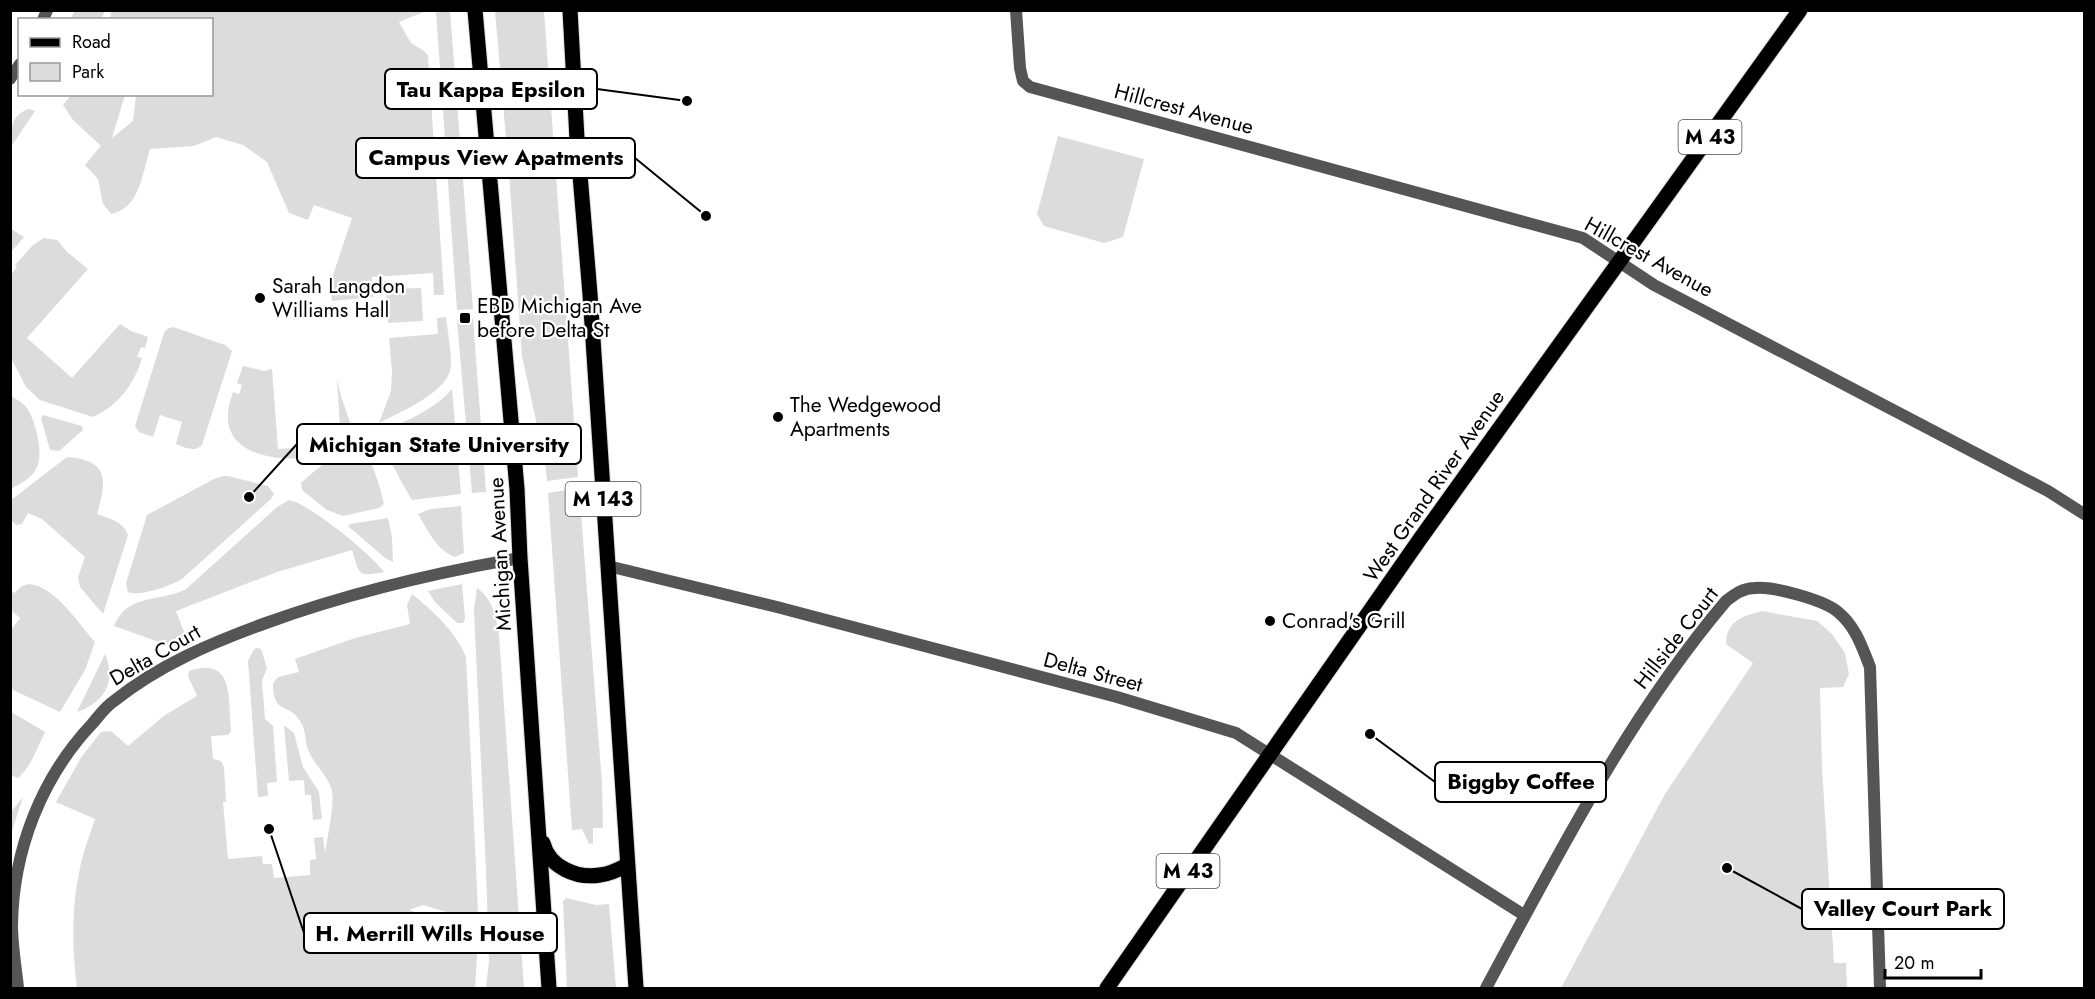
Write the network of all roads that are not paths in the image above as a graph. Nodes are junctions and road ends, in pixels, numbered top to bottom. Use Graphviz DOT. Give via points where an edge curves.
graph roads {
  1 [pos="475,10"];
  2 [pos="570,10"];
  3 [pos="1016,10"];
  4 [pos="1800,10"];
  5 [pos="18,66"];
  6 [pos="10,79"];
  7 [pos="1620,263"];
  8 [pos="2085,514"];
  9 [pos="520,558"];
  10 [pos="608,566"];
  11 [pos="1270,754"];
  12 [pos="540,828"];
  13 [pos="627,865"];
  14 [pos="1524,915"];
  15 [pos="18,988"];
  16 [pos="549,988"];
  17 [pos="636,988"];
  18 [pos="1107,988"];
  19 [pos="1486,988"];
  20 [pos="1880,988"];
  1 -- 9 [label="main road, Michigan Avenue" via="518,489"];
  2 -- 10 [label="main road, M 143"];
  3 -- 7 [label="street, Hillcrest Avenue" via="1023,81 1030,87 1583,238"];
  4 -- 7 [label="main road, West Grand River Avenue / M 43"];
  5 -- 6 [label="street"];
  7 -- 8 [label="street, Hillcrest Avenue" via="1654,285"];
  7 -- 11 [label="main road, West Grand River Avenue / M 43"];
  9 -- 12 [label="main road, Michigan Avenue"];
  9 -- 15 [label="street, Delta Court" via="408,579 305,609 192,651 112,702 59,766 40,799 26,836 18,865 12,927"];
  10 -- 11 [label="street, Delta Street" via="1117,698 1236,733"];
  10 -- 13 [label="main road, M 143"];
  11 -- 14 [label="street, Delta Street"];
  11 -- 18 [label="main road, West Grand River Avenue / M 43"];
  12 -- 13 [label="main road" via="549,858 571,872 600,876"];
  12 -- 16 [label="main road, Michigan Avenue"];
  13 -- 17 [label="main road, M 143"];
  14 -- 19 [label="street, Hillside Court"];
  14 -- 20 [label="street, Hillside Court" via="1618,752 1715,615 1737,593 1754,588 1779,590 1838,611 1858,634 1870,668"];
}
